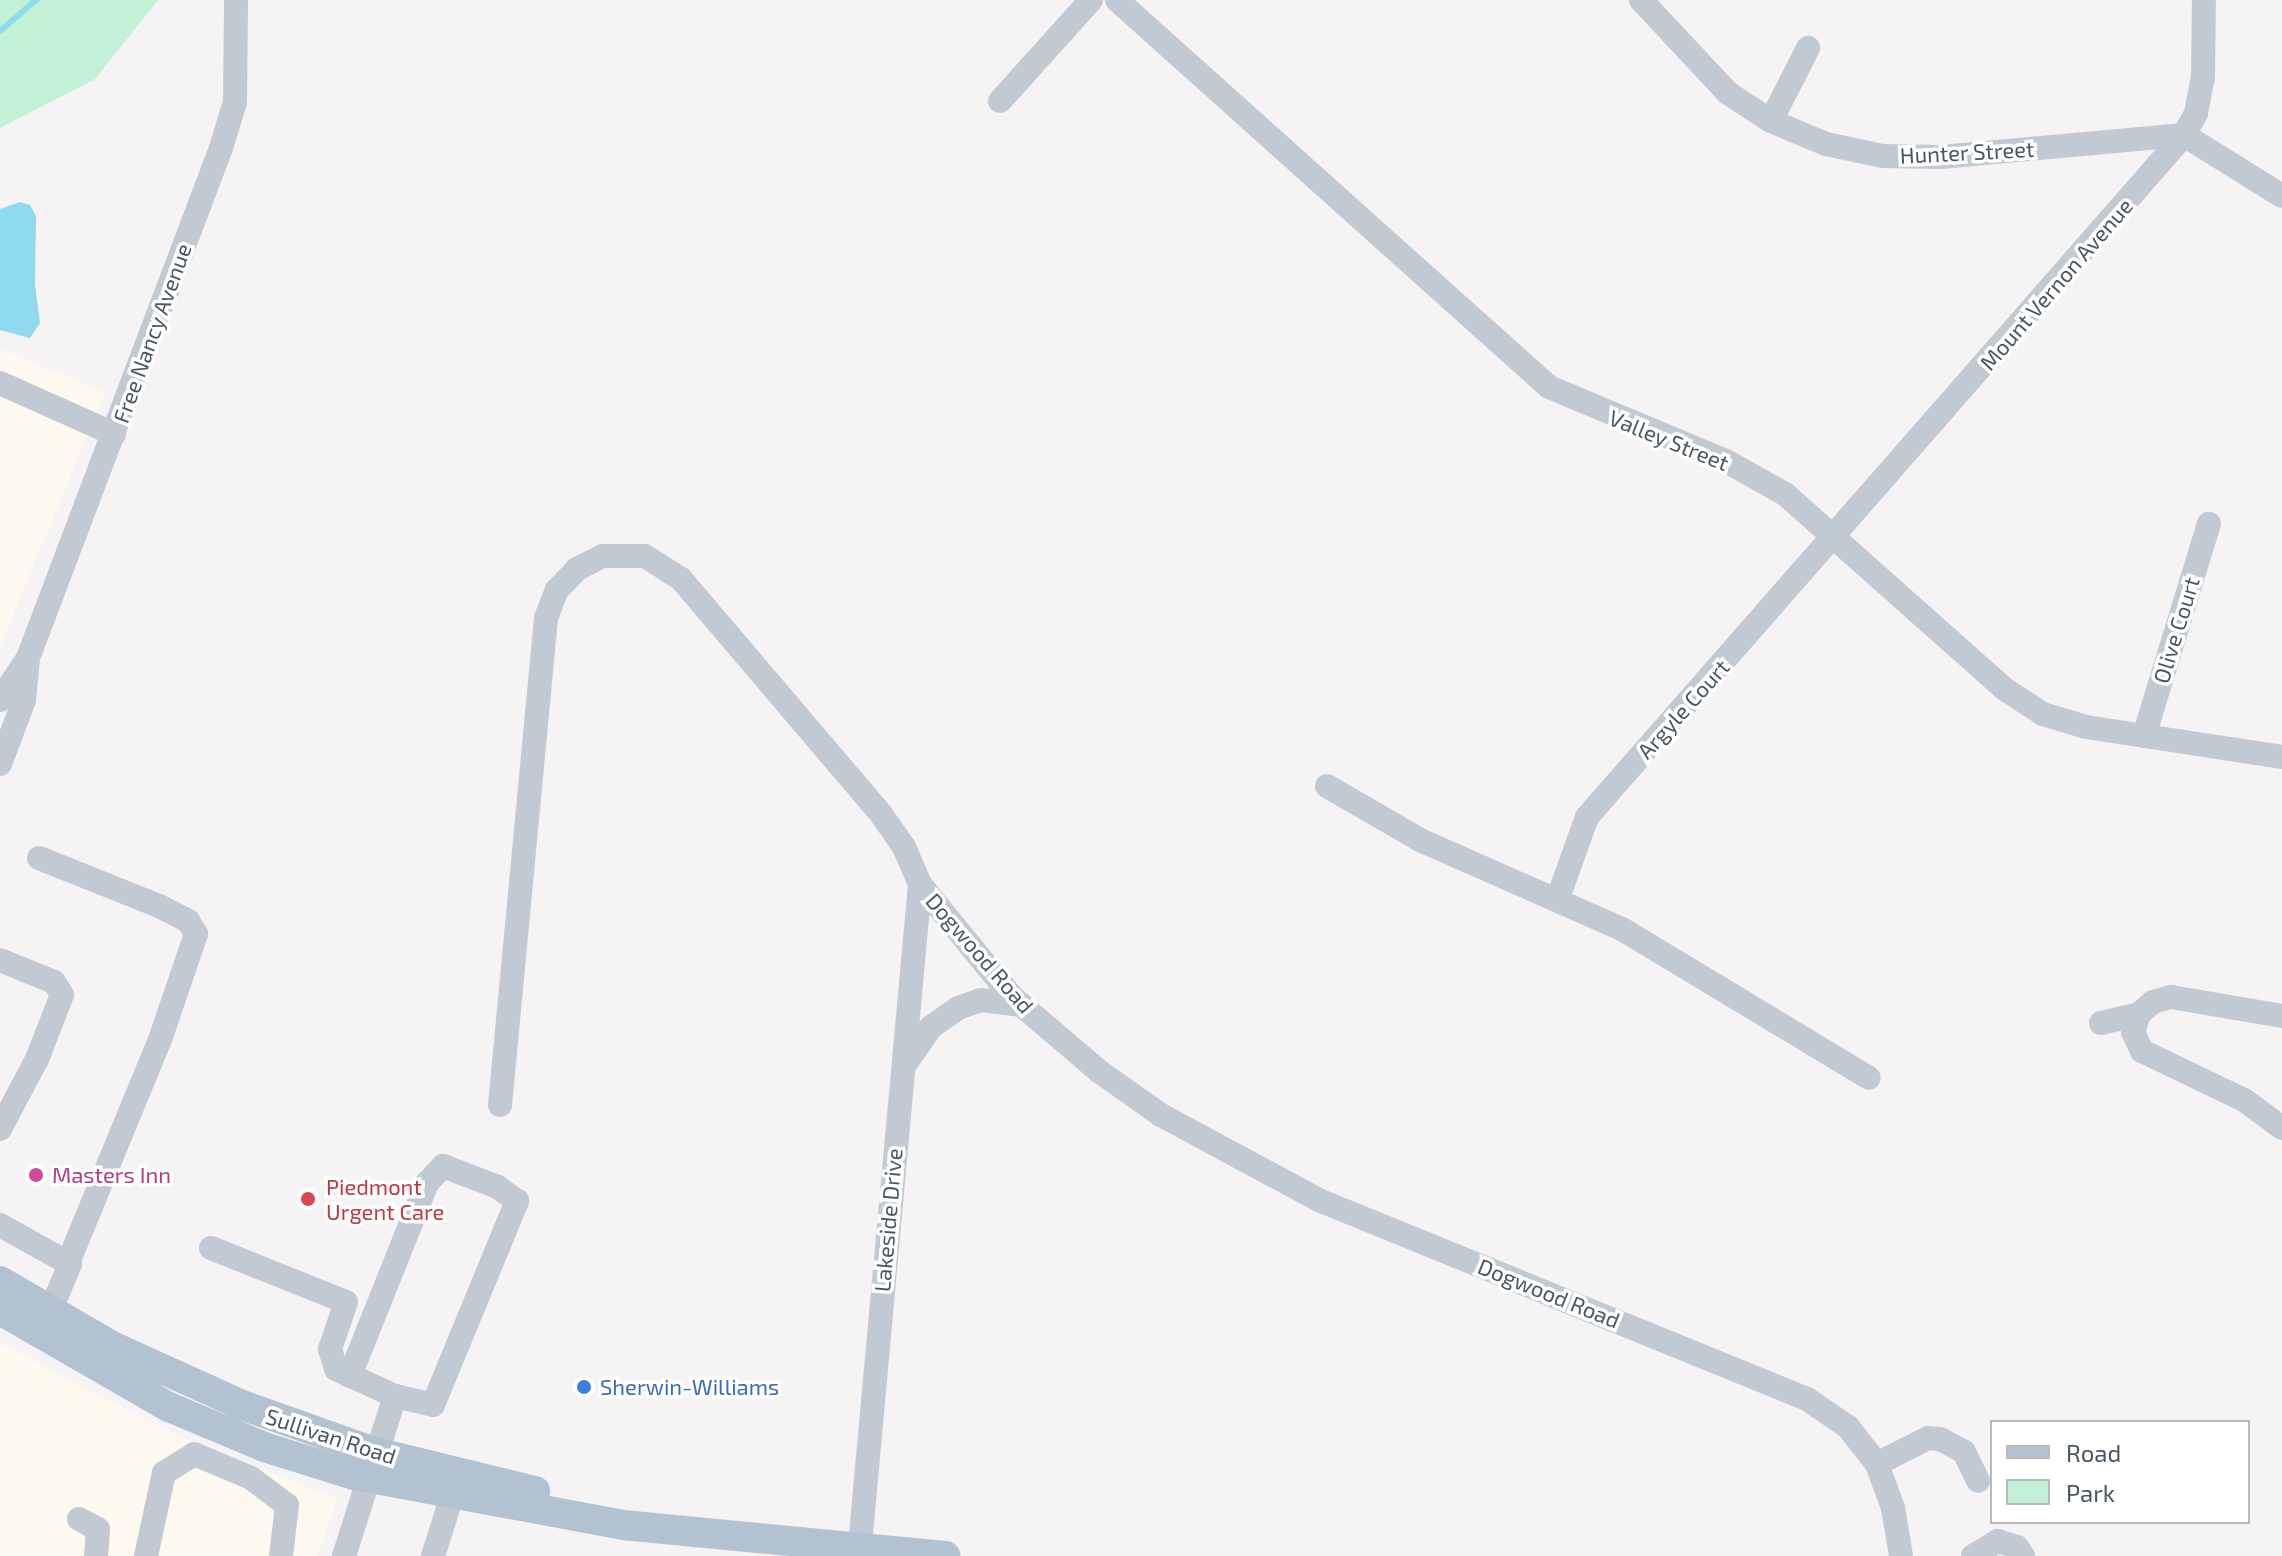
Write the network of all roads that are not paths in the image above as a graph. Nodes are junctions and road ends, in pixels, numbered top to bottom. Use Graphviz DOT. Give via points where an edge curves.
graph roads {
  1 [pos="236,0"];
  2 [pos="1091,0"];
  3 [pos="1117,0"];
  4 [pos="1641,0"];
  5 [pos="2204,0"];
  6 [pos="1808,48"];
  7 [pos="1000,101"];
  8 [pos="1771,121"];
  9 [pos="2184,135"];
  10 [pos="2282,196"];
  11 [pos="0,383"];
  12 [pos="114,434"];
  13 [pos="2209,524"];
  14 [pos="1836,537"];
  15 [pos="28,658"];
  16 [pos="0,700"];
  17 [pos="2144,736"];
  18 [pos="2282,757"];
  19 [pos="0,764"];
  20 [pos="1327,786"];
  21 [pos="39,858"];
  22 [pos="920,884"];
  23 [pos="1558,898"];
  24 [pos="0,960"];
  25 [pos="1022,1005"];
  26 [pos="2139,1014"];
  27 [pos="2282,1016"];
  28 [pos="2101,1023"];
  29 [pos="903,1068"];
  30 [pos="1869,1078"];
  31 [pos="500,1105"];
  32 [pos="2282,1128"];
  33 [pos="0,1129"];
  34 [pos="0,1225"];
  35 [pos="211,1248"];
  36 [pos="68,1263"];
  37 [pos="0,1281"];
  38 [pos="0,1310"];
  39 [pos="50,1312"];
  40 [pos="350,1376"];
  41 [pos="395,1396"];
  42 [pos="198,1420"];
  43 [pos="194,1454"];
  44 [pos="1877,1464"];
  45 [pos="375,1466"];
  46 [pos="1978,1481"];
  47 [pos="452,1496"];
  48 [pos="79,1519"];
  49 [pos="685,1527"];
  50 [pos="858,1551"];
  51 [pos="96,1556"];
  52 [pos="146,1556"];
  53 [pos="281,1556"];
  54 [pos="344,1556"];
  55 [pos="433,1556"];
  56 [pos="946,1556"];
  57 [pos="1901,1556"];
  58 [pos="1973,1556"];
  59 [pos="2023,1556"];
  1 -- 12 [label="street, Free Nancy Avenue" via="235,102"];
  2 -- 7 [label="street"];
  3 -- 14 [label="street, Valley Street" via="1549,387 1726,461 1785,494"];
  4 -- 8 [label="street, Hunter Street" via="1728,93"];
  5 -- 9 [label="street, Mount Vernon Avenue" via="2203,77 2196,113"];
  6 -- 8 [label="street"];
  8 -- 9 [label="street, Hunter Street" via="1826,144 1883,156 1941,157"];
  9 -- 10 [label="street"];
  9 -- 14 [label="street, Mount Vernon Avenue"];
  11 -- 12 [label="street"];
  12 -- 15 [label="street, Free Nancy Avenue"];
  13 -- 17 [label="street, Olive Court"];
  14 -- 17 [label="street, Valley Street" via="2031,706 2086,727"];
  14 -- 23 [label="street, Argyle Court" via="1587,817"];
  15 -- 16 [label="street, Free Nancy Avenue"];
  15 -- 19 [label="street, Free Nancy Avenue" via="26,691"];
  17 -- 18 [label="street, Valley Street"];
  20 -- 23 [label="street" via="1420,840"];
  21 -- 36 [label="street" via="159,906 188,921 196,934 161,1037"];
  22 -- 25 [label="street, Dogwood Road"];
  22 -- 29 [label="street, Lakeside Drive"];
  22 -- 31 [label="street, Dogwood Road" via="904,847 881,814 681,579 645,556 603,556 577,569 557,590 546,618"];
  23 -- 30 [label="street" via="1622,929"];
  24 -- 33 [label="street" via="54,982 62,995 37,1059"];
  25 -- 29 [label="street" via="981,1000 958,1008 931,1027"];
  25 -- 44 [label="street, Dogwood Road" via="1109,1078 1226,1153 1321,1201 1796,1394 1848,1427"];
  26 -- 27 [label="street" via="2153,1002 2171,997"];
  26 -- 28 [label="street"];
  26 -- 32 [label="street" via="2133,1032 2142,1051 2244,1100"];
  29 -- 50 [label="street, Lakeside Drive"];
  34 -- 36 [label="street"];
  35 -- 40 [label="street" via="346,1302 330,1349 336,1369"];
  36 -- 39 [label="street"];
  37 -- 39 [label="main road, Sullivan Road"];
  38 -- 42 [label="main road, Sullivan Road" via="108,1376"];
  39 -- 45 [label="main road, Sullivan Road" via="209,1392"];
  40 -- 41 [label="street"];
  40 -- 41 [label="street" via="427,1183 443,1166 498,1187 517,1201 433,1405"];
  41 -- 45 [label="street"];
  42 -- 43 [label="street"];
  42 -- 45 [label="main road, Sullivan Road"];
  43 -- 52 [label="street" via="164,1473"];
  43 -- 53 [label="street" via="251,1478 287,1505"];
  44 -- 46 [label="street" via="1928,1438 1940,1439 1964,1452"];
  44 -- 57 [label="street, Dogwood Road" via="1893,1508"];
  45 -- 47 [label="main road, Sullivan Road"];
  45 -- 49 [label="main road, Sullivan Road"];
  45 -- 54 [label="street"];
  47 -- 49 [label="main road, Sullivan Road" via="623,1525"];
  47 -- 55 [label="street"];
  48 -- 51 [label="street" via="98,1529"];
  49 -- 50 [label="main road, Sullivan Road"];
  50 -- 56 [label="main road, Sullivan Road"];
  58 -- 59 [label="street" via="1998,1541 2017,1547"];
}
